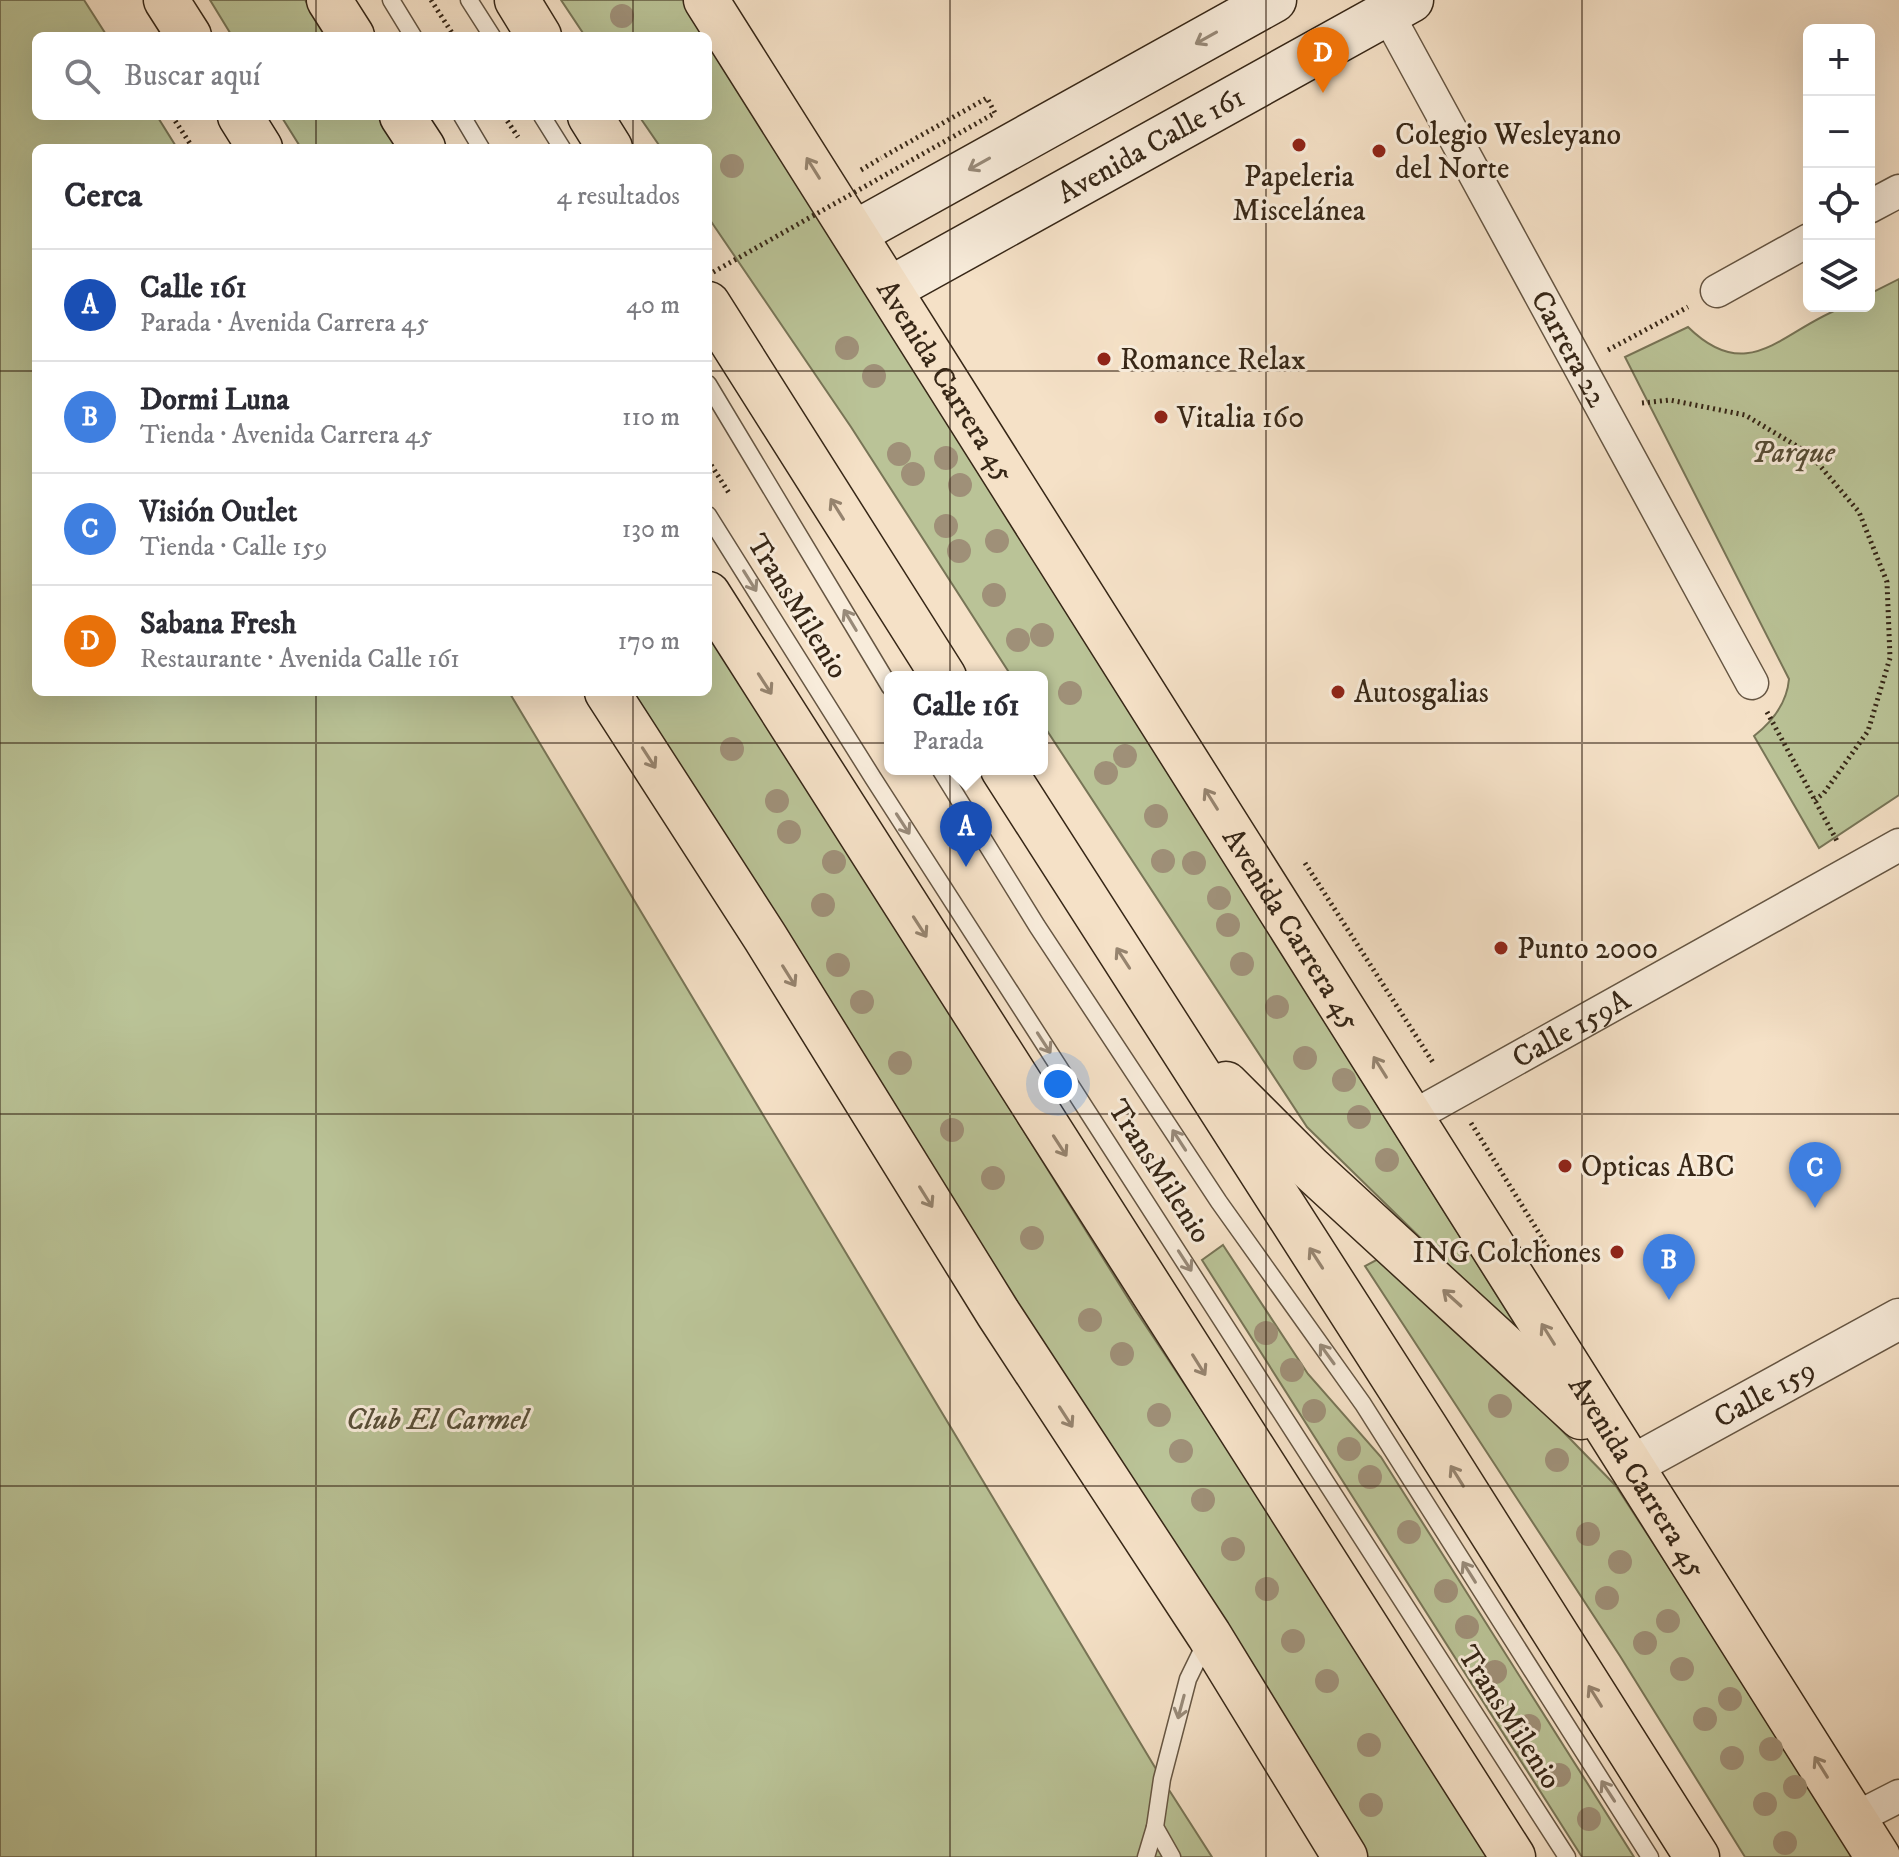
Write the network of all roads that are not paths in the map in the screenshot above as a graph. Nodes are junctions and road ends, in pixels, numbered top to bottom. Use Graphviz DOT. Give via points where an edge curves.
graph roads {
  1 [pos="166,0"];
  2 [pos="329,0"];
  3 [pos="391,0"];
  4 [pos="469,0"];
  5 [pos="517,0"];
  6 [pos="706,0"];
  7 [pos="1274,0"];
  8 [pos="1399,7"];
  9 [pos="186,32"];
  10 [pos="349,32"];
  11 [pos="411,32"];
  12 [pos="489,32"];
  13 [pos="537,32"];
  14 [pos="242,120"];
  15 [pos="405,120"];
  16 [pos="464,120"];
  17 [pos="544,120"];
  18 [pos="592,120"];
  19 [pos="258,144"];
  20 [pos="420,144"];
  21 [pos="479,144"];
  22 [pos="560,144"];
  23 [pos="608,144"];
  24 [pos="1899,191"];
  25 [pos="1875,204"];
  26 [pos="855,233"];
  27 [pos="1803,243"];
  28 [pos="890,289"];
  29 [pos="1717,291"];
  30 [pos="712,310"];
  31 [pos="712,391"];
  32 [pos="712,521"];
  33 [pos="712,600"];
  34 [pos="940,671"];
  35 [pos="884,677"];
  36 [pos="1752,683"];
  37 [pos="610,696"];
  38 [pos="944,775"];
  39 [pos="1007,775"];
  40 [pos="1899,845"];
  41 [pos="1165,1024"];
  42 [pos="1412,1117"];
  43 [pos="1899,1319"];
  44 [pos="1631,1466"];
  45 [pos="1209,1635"];
  46 [pos="1899,1796"];
  47 [pos="1854,1819"];
  48 [pos="1155,1827"];
  49 [pos="1146,1857"];
  50 [pos="1172,1857"];
  51 [pos="1345,1857"];
  52 [pos="1513,1857"];
  53 [pos="1567,1857"];
  54 [pos="1650,1857"];
  55 [pos="1697,1857"];
  56 [pos="1878,1857"];
  1 -- 9 [label="highway"];
  2 -- 10 [label="highway"];
  3 -- 11 [label="lane"];
  4 -- 12 [label="lane"];
  5 -- 13 [label="highway"];
  26 -- 6 [label="highway, Avenida Carrera 45, one-way"];
  7 -- 26 [label="main road, one-way"];
  8 -- 28 [label="main road, Avenida Calle 161"];
  8 -- 36 [label="street, Carrera 22" via="1579,366"];
  14 -- 19 [label="highway"];
  15 -- 20 [label="highway"];
  16 -- 21 [label="lane"];
  17 -- 22 [label="lane"];
  18 -- 23 [label="highway"];
  24 -- 25 [label="street"];
  26 -- 28 [label="highway, Avenida Carrera 45"];
  27 -- 29 [label="street"];
  42 -- 28 [label="highway, Avenida Carrera 45, one-way"];
  34 -- 30 [label="highway, one-way"];
  35 -- 31 [label="lane, TransMilenio, one-way"];
  32 -- 53 [label="lane, TransMilenio, one-way"];
  33 -- 52 [label="highway, one-way"];
  37 -- 45 [label="highway, one-way" via="998,1313"];
  54 -- 38 [label="lane, TransMilenio, one-way" via="1363,1404 1211,1189"];
  41 -- 39 [label="highway, one-way"];
  40 -- 42 [label="street, Calle 159A"];
  44 -- 41 [label="highway, one-way" via="1310,1168"];
  55 -- 41 [label="highway, one-way"];
  44 -- 42 [label="highway, Avenida Carrera 45, one-way"];
  43 -- 44 [label="street, Calle 159"];
  47 -- 44 [label="highway, Avenida Carrera 45, one-way"];
  45 -- 48 [label="lane, one-way" via="1188,1679"];
  45 -- 51 [label="highway"];
  46 -- 47 [label="street"];
  47 -- 56 [label="highway, Avenida Carrera 45"];
  48 -- 49 [label="lane"];
  48 -- 50 [label="lane"];
}
